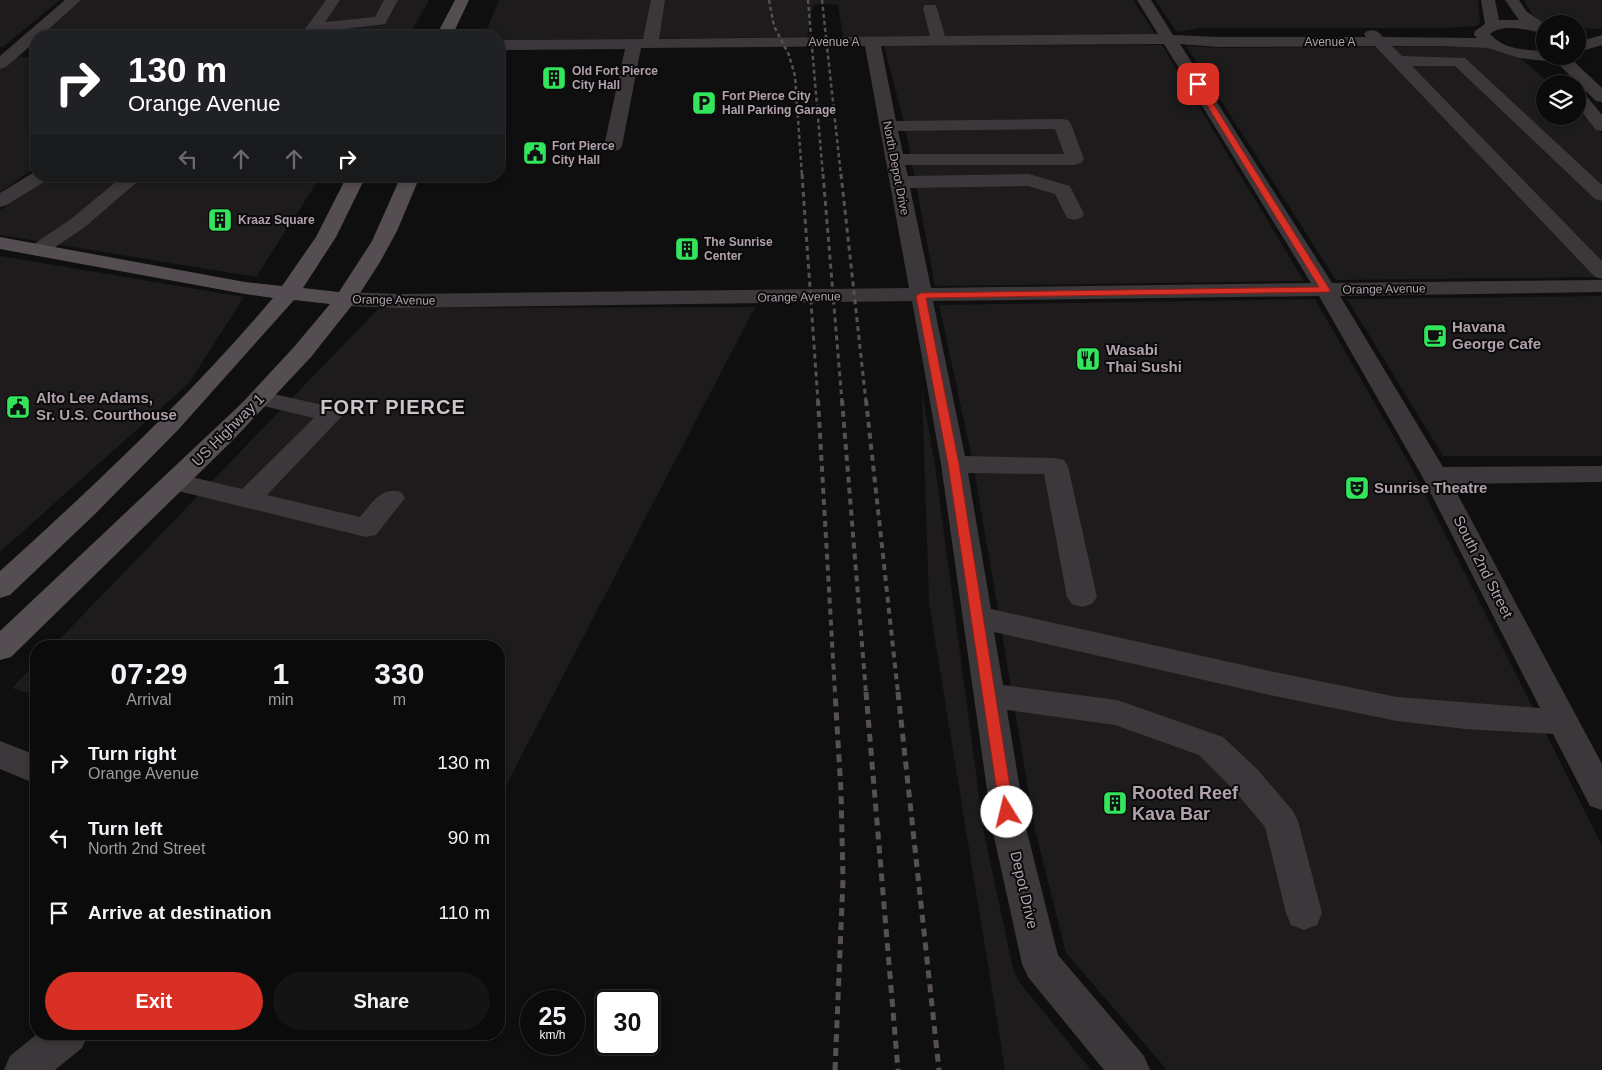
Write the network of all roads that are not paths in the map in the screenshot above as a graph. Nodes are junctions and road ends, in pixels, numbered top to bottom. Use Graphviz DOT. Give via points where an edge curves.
graph roads {
  1 [pos="74,0"];
  2 [pos="333,0"];
  3 [pos="391,0"];
  4 [pos="462,0"];
  5 [pos="658,0"];
  6 [pos="1144,0"];
  7 [pos="1488,0"];
  8 [pos="1512,0"];
  9 [pos="930,8"];
  10 [pos="1536,24"];
  11 [pos="1536,27"];
  12 [pos="40,30"];
  13 [pos="312,30"];
  14 [pos="324,30"];
  15 [pos="447,30"];
  16 [pos="1586,33"];
  17 [pos="1602,33"];
  18 [pos="1489,34"];
  19 [pos="1375,37"];
  20 [pos="30,39"];
  21 [pos="1170,39"];
  22 [pos="1602,40"];
  23 [pos="872,41"];
  24 [pos="939,41"];
  25 [pos="642,44"];
  26 [pos="1586,44"];
  27 [pos="505,45"];
  28 [pos="30,49"];
  29 [pos="0,50"];
  30 [pos="18,50"];
  31 [pos="1515,53"];
  32 [pos="1536,55"];
  33 [pos="1398,61"];
  34 [pos="0,64"];
  35 [pos="1568,65"];
  36 [pos="1549,74"];
  37 [pos="1602,97"];
  38 [pos="1586,101"];
  39 [pos="1602,103"];
  40 [pos="1586,107"];
  41 [pos="888,126"];
  42 [pos="1602,126"];
  43 [pos="613,146"];
  44 [pos="895,160"];
  45 [pos="30,182"];
  46 [pos="128,182"];
  47 [pos="354,182"];
  48 [pos="409,182"];
  49 [pos="899,182"];
  50 [pos="1602,195"];
  51 [pos="0,201"];
  52 [pos="1074,214"];
  53 [pos="0,243"];
  54 [pos="38,250"];
  55 [pos="1580,250"];
  56 [pos="1602,250"];
  57 [pos="1602,272"];
  58 [pos="1602,286"];
  59 [pos="1326,290"];
  60 [pos="287,294"];
  61 [pos="921,296"];
  62 [pos="345,299"];
  63 [pos="260,398"];
  64 [pos="954,464"];
  65 [pos="1602,474"];
  66 [pos="1435,476"];
  67 [pos="175,482"];
  68 [pos="392,498"];
  69 [pos="248,499"];
  70 [pos="0,588"];
  71 [pos="1082,598"];
  72 [pos="977,616"];
  73 [pos="0,649"];
  74 [pos="989,695"];
  75 [pos="1563,722"];
  76 [pos="0,754"];
  77 [pos="30,767"];
  78 [pos="1602,796"];
  79 [pos="1304,913"];
  80 [pos="61,1040"];
  81 [pos="24,1070"];
  82 [pos="1130,1070"];
  1 -- 12 [label="street"];
  2 -- 13 [label="street"];
  3 -- 14 [label="street" via="380,21"];
  4 -- 15 [label="main road"];
  5 -- 25 [label="street"];
  6 -- 21 [label="street, South 2nd Street"];
  7 -- 18 [label="street"];
  8 -- 10 [label="street" via="1521,14"];
  9 -- 24 [label="street"];
  11 -- 18 [label="street" via="1512,24"];
  16 -- 17 [label="street"];
  18 -- 19 [label="street, Avenue A" via="1455,41"];
  18 -- 31 [label="street"];
  19 -- 21 [label="street, Avenue A" via="1218,42"];
  19 -- 33 [label="street"];
  20 -- 30 [label="street"];
  21 -- 24 [label="street, Avenue A"];
  21 -- 59 [label="street, South 2nd Street"];
  22 -- 26 [label="street"];
  23 -- 24 [label="street, Avenue A"];
  23 -- 25 [label="street, Avenue A"];
  23 -- 41 [label="street, North Depot Drive"];
  25 -- 27 [label="street, Avenue A"];
  25 -- 43 [label="street"];
  28 -- 30 [label="street"];
  29 -- 30 [label="street"];
  30 -- 34 [label="street"];
  31 -- 32 [label="street"];
  31 -- 36 [label="street"];
  33 -- 50 [label="street" via="1459,61"];
  33 -- 55 [label="street"];
  35 -- 37 [label="street"];
  38 -- 39 [label="street"];
  40 -- 42 [label="street"];
  41 -- 44 [label="street, North Depot Drive"];
  41 -- 44 [label="street" via="1062,124 1075,159"];
  44 -- 49 [label="street, North Depot Drive"];
  45 -- 51 [label="street"];
  46 -- 54 [label="street" via="78,223"];
  47 -- 60 [label="main road" via="316,253"];
  48 -- 62 [label="main road, US Highway 1" via="384,237"];
  49 -- 52 [label="street" via="1029,180 1063,190"];
  49 -- 61 [label="street, North Depot Drive"];
  53 -- 54 [label="main road, Orange Avenue"];
  54 -- 60 [label="main road, Orange Avenue"];
  55 -- 56 [label="street"];
  55 -- 57 [label="street"];
  58 -- 59 [label="street, Orange Avenue"];
  59 -- 61 [label="street, Orange Avenue"];
  59 -- 66 [label="street, South 2nd Street"];
  60 -- 62 [label="main road, Orange Avenue"];
  60 -- 70 [label="main road" via="125,471"];
  61 -- 62 [label="street, Orange Avenue"];
  61 -- 64 [label="street, Depot Drive"];
  62 -- 63 [label="main road, US Highway 1" via="314,339"];
  63 -- 67 [label="main road, US Highway 1"];
  63 -- 69 [label="street" via="332,414"];
  64 -- 71 [label="street" via="1055,466"];
  64 -- 72 [label="street, Depot Drive"];
  65 -- 66 [label="street"];
  66 -- 75 [label="street, South 2nd Street"];
  67 -- 69 [label="street"];
  67 -- 73 [label="main road, US Highway 1"];
  68 -- 69 [label="street" via="366,528"];
  72 -- 74 [label="street, Depot Drive"];
  72 -- 75 [label="street" via="1397,709"];
  74 -- 79 [label="street" via="1117,713 1210,746 1246,780 1281,821"];
  74 -- 82 [label="street, Depot Drive" via="1010,832 1041,964"];
  75 -- 78 [label="street, South 2nd Street"];
  76 -- 77 [label="street"];
  80 -- 81 [label="street"];
}
